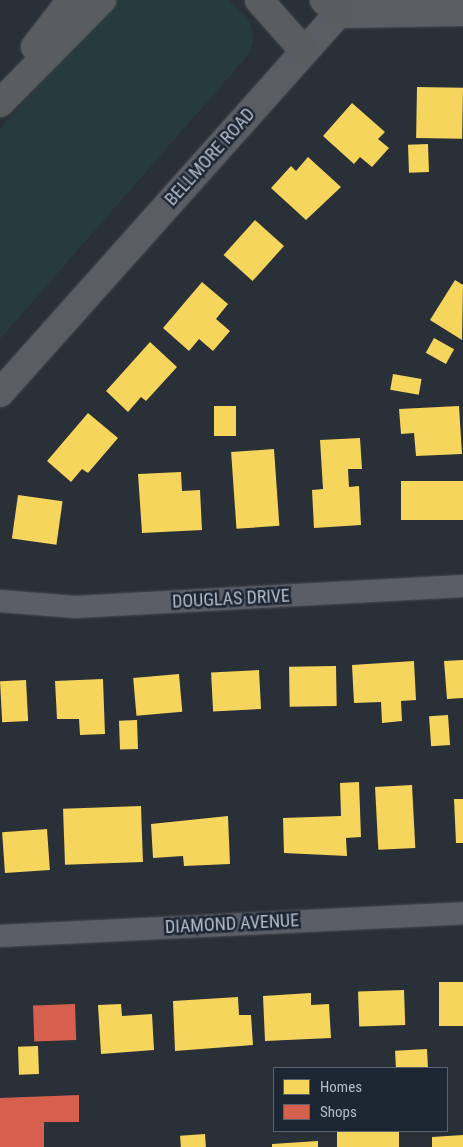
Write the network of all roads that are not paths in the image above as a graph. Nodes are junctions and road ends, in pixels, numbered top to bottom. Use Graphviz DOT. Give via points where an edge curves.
graph roads {
  1 [pos="71,0"];
  2 [pos="102,0"];
  3 [pos="258,0"];
  4 [pos="331,7"];
  5 [pos="455,8"];
  6 [pos="304,51"];
  7 [pos="0,91"];
  8 [pos="0,103"];
  9 [pos="0,393"];
  10 [pos="463,586"];
  11 [pos="0,601"];
  12 [pos="463,913"];
  13 [pos="0,936"];
  1 -- 7 [label="highway"];
  2 -- 8 [label="highway"];
  3 -- 6 [label="highway"];
  4 -- 5 [label="main road, BELLMORE ROAD"];
  4 -- 6 [label="main road, BELLMORE ROAD"];
  6 -- 9 [label="main road, BELLMORE ROAD"];
  10 -- 11 [label="street, DOUGLAS DRIVE" via="75,607"];
  12 -- 13 [label="street, DIAMOND AVENUE"];
}
